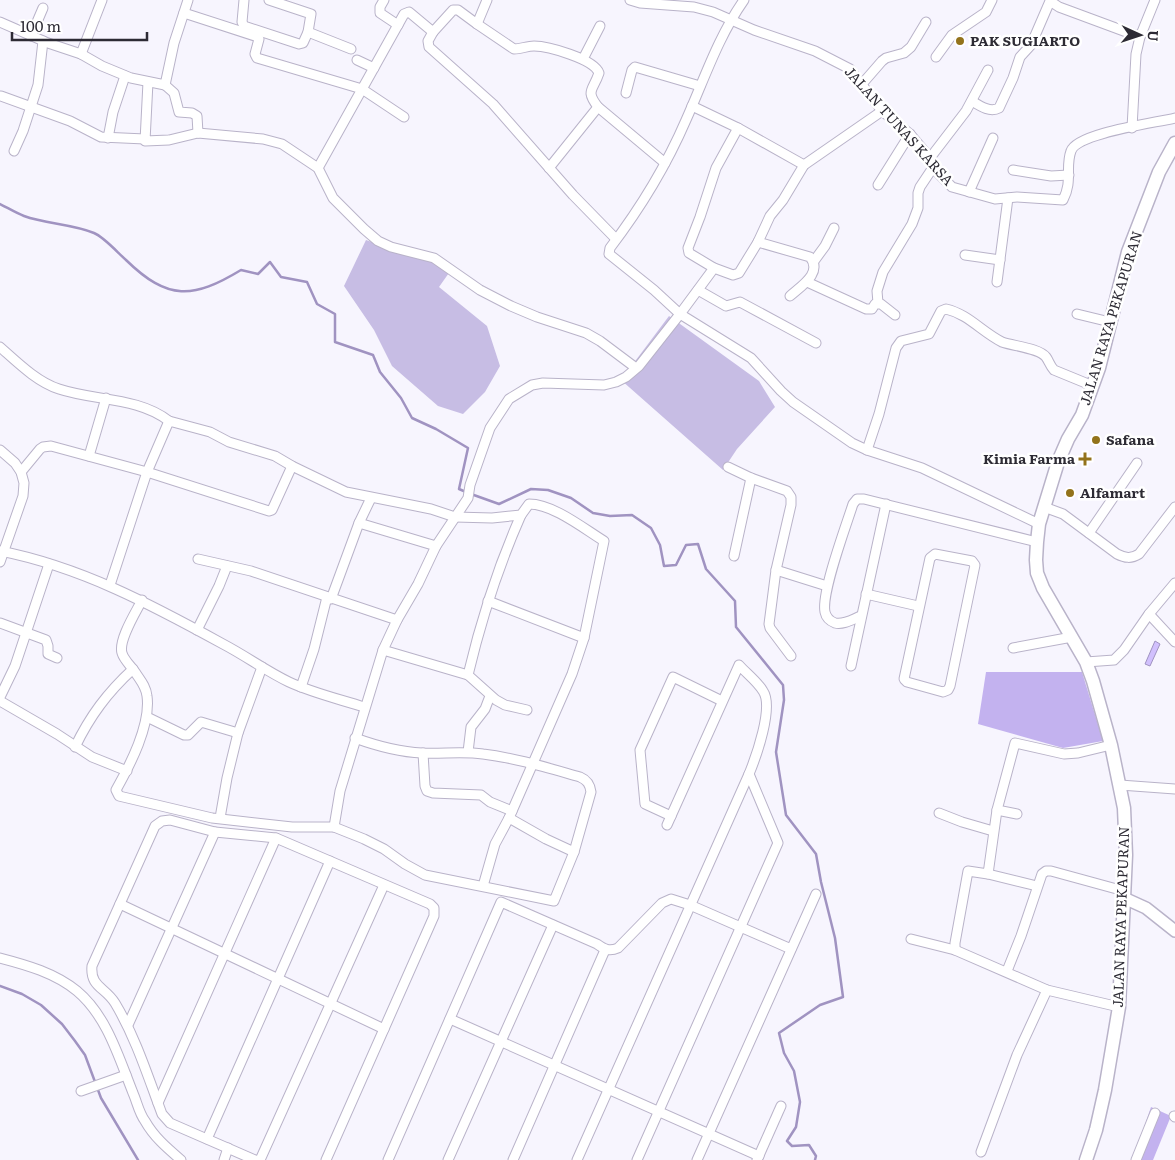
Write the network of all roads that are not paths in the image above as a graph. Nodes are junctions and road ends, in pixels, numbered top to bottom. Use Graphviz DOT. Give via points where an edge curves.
graph roads {
  1 [pos="102,0"];
  2 [pos="188,0"];
  3 [pos="244,0"];
  4 [pos="270,0"];
  5 [pos="384,0"];
  6 [pos="488,0"];
  7 [pos="630,0"];
  8 [pos="744,0"];
  9 [pos="992,0"];
  10 [pos="1050,0"];
  11 [pos="1155,0"];
  12 [pos="668,2"];
  13 [pos="291,3"];
  14 [pos="43,8"];
  15 [pos="184,13"];
  16 [pos="731,19"];
  17 [pos="0,22"];
  18 [pos="926,22"];
  19 [pos="478,24"];
  20 [pos="398,25"];
  21 [pos="600,26"];
  22 [pos="308,32"];
  23 [pos="433,32"];
  24 [pos="31,36"];
  25 [pos="1140,37"];
  26 [pos="43,41"];
  27 [pos="350,49"];
  28 [pos="81,54"];
  29 [pos="936,57"];
  30 [pos="583,59"];
  31 [pos="357,60"];
  32 [pos="374,68"];
  33 [pos="988,70"];
  34 [pos="125,76"];
  35 [pos="148,82"];
  36 [pos="862,84"];
  37 [pos="165,85"];
  38 [pos="700,86"];
  39 [pos="362,89"];
  40 [pos="626,93"];
  41 [pos="1,96"];
  42 [pos="972,101"];
  43 [pos="692,106"];
  44 [pos="598,107"];
  45 [pos="31,108"];
  46 [pos="882,111"];
  47 [pos="404,116"];
  48 [pos="1175,118"];
  49 [pos="738,128"];
  50 [pos="1132,128"];
  51 [pos="198,133"];
  52 [pos="910,134"];
  53 [pos="108,138"];
  54 [pos="993,138"];
  55 [pos="145,140"];
  56 [pos="1175,143"];
  57 [pos="14,151"];
  58 [pos="932,162"];
  59 [pos="665,163"];
  60 [pos="804,165"];
  61 [pos="318,168"];
  62 [pos="549,168"];
  63 [pos="1013,170"];
  64 [pos="1069,175"];
  65 [pos="878,185"];
  66 [pos="969,192"];
  67 [pos="1008,198"];
  68 [pos="834,228"];
  69 [pos="616,239"];
  70 [pos="758,242"];
  71 [pos="965,255"];
  72 [pos="1000,260"];
  73 [pos="814,261"];
  74 [pos="714,268"];
  75 [pos="807,282"];
  76 [pos="997,282"];
  77 [pos="698,290"];
  78 [pos="790,296"];
  79 [pos="878,303"];
  80 [pos="680,314"];
  81 [pos="1077,314"];
  82 [pos="895,315"];
  83 [pos="1110,322"];
  84 [pos="816,343"];
  85 [pos="0,347"];
  86 [pos="636,368"];
  87 [pos="1093,386"];
  88 [pos="106,398"];
  89 [pos="169,420"];
  90 [pos="0,450"];
  91 [pos="867,450"];
  92 [pos="89,456"];
  93 [pos="1138,463"];
  94 [pos="292,466"];
  95 [pos="728,467"];
  96 [pos="22,472"];
  97 [pos="147,472"];
  98 [pos="751,478"];
  99 [pos="371,498"];
  100 [pos="886,504"];
  101 [pos="1044,507"];
  102 [pos="1175,507"];
  103 [pos="521,515"];
  104 [pos="456,518"];
  105 [pos="359,523"];
  106 [pos="1039,524"];
  107 [pos="1089,533"];
  108 [pos="1036,542"];
  109 [pos="436,546"];
  110 [pos="2,551"];
  111 [pos="734,556"];
  112 [pos="198,559"];
  113 [pos="0,562"];
  114 [pos="49,564"];
  115 [pos="227,566"];
  116 [pos="776,570"];
  117 [pos="1175,583"];
  118 [pos="110,585"];
  119 [pos="827,586"];
  120 [pos="866,594"];
  121 [pos="329,598"];
  122 [pos="142,600"];
  123 [pos="488,601"];
  124 [pos="918,606"];
  125 [pos="1149,614"];
  126 [pos="861,616"];
  127 [pos="397,620"];
  128 [pos="0,623"];
  129 [pos="197,630"];
  130 [pos="27,632"];
  131 [pos="1072,637"];
  132 [pos="584,638"];
  133 [pos="1175,642"];
  134 [pos="1013,648"];
  135 [pos="383,650"];
  136 [pos="791,656"];
  137 [pos="57,658"];
  138 [pos="1086,662"];
  139 [pos="852,666"];
  140 [pos="262,667"];
  141 [pos="133,669"];
  142 [pos="468,675"];
  143 [pos="301,687"];
  144 [pos="490,696"];
  145 [pos="0,697"];
  146 [pos="0,701"];
  147 [pos="722,701"];
  148 [pos="364,707"];
  149 [pos="527,710"];
  150 [pos="147,717"];
  151 [pos="238,733"];
  152 [pos="355,738"];
  153 [pos="1111,745"];
  154 [pos="75,747"];
  155 [pos="468,752"];
  156 [pos="423,753"];
  157 [pos="532,764"];
  158 [pos="127,771"];
  159 [pos="749,774"];
  160 [pos="1120,785"];
  161 [pos="1175,789"];
  162 [pos="997,810"];
  163 [pos="939,813"];
  164 [pos="510,814"];
  165 [pos="1017,814"];
  166 [pos="671,816"];
  167 [pos="220,818"];
  168 [pos="667,825"];
  169 [pos="334,827"];
  170 [pos="993,831"];
  171 [pos="215,832"];
  172 [pos="276,838"];
  173 [pos="574,852"];
  174 [pos="330,861"];
  175 [pos="988,874"];
  176 [pos="384,884"];
  177 [pos="483,886"];
  178 [pos="1037,886"];
  179 [pos="816,894"];
  180 [pos="1124,894"];
  181 [pos="120,904"];
  182 [pos="690,905"];
  183 [pos="553,925"];
  184 [pos="742,927"];
  185 [pos="172,928"];
  186 [pos="1175,931"];
  187 [pos="912,939"];
  188 [pos="791,949"];
  189 [pos="605,950"];
  190 [pos="955,950"];
  191 [pos="225,954"];
  192 [pos="0,958"];
  193 [pos="1006,972"];
  194 [pos="278,978"];
  195 [pos="1047,990"];
  196 [pos="330,1003"];
  197 [pos="1119,1007"];
  198 [pos="450,1019"];
  199 [pos="128,1025"];
  200 [pos="384,1029"];
  201 [pos="500,1042"];
  202 [pos="554,1066"];
  203 [pos="126,1074"];
  204 [pos="608,1090"];
  205 [pos="81,1091"];
  206 [pos="158,1103"];
  207 [pos="781,1106"];
  208 [pos="658,1112"];
  209 [pos="1155,1113"];
  210 [pos="709,1134"];
  211 [pos="207,1139"];
  212 [pos="228,1148"];
  213 [pos="982,1152"];
  214 [pos="237,1156"];
  215 [pos="758,1158"];
  216 [pos="181,1160"];
  217 [pos="224,1160"];
  218 [pos="255,1160"];
  219 [pos="260,1160"];
  220 [pos="326,1160"];
  221 [pos="388,1160"];
  222 [pos="448,1160"];
  223 [pos="513,1160"];
  224 [pos="577,1160"];
  225 [pos="637,1160"];
  226 [pos="697,1160"];
  227 [pos="1086,1160"];
  228 [pos="1136,1160"];
  1 -- 28 [label="street"];
  2 -- 15 [label="street"];
  3 -- 22 [label="street" via="244,26 299,44 303,43"];
  4 -- 13 [label="street"];
  5 -- 20 [label="street" via="380,13"];
  6 -- 19 [label="street"];
  7 -- 12 [label="street, JALAN TUNAS KARSA"];
  8 -- 16 [label="street"];
  9 -- 29 [label="street" via="986,12 958,29"];
  10 -- 25 [label="street" via="1060,8"];
  10 -- 42 [label="street" via="1030,45 1020,57 999,108 991,110"];
  11 -- 25 [label="street"];
  12 -- 16 [label="street, JALAN TUNAS KARSA"];
  13 -- 22 [label="street" via="311,14"];
  14 -- 24 [label="street"];
  15 -- 37 [label="street"];
  15 -- 39 [label="street" via="258,36 255,54 260,60"];
  16 -- 36 [label="street, JALAN TUNAS KARSA" via="827,56 850,69"];
  16 -- 38 [label="street"];
  17 -- 24 [label="street"];
  18 -- 36 [label="street" via="911,47 882,61"];
  19 -- 23 [label="street" via="453,10"];
  19 -- 30 [label="street" via="514,49 537,46"];
  20 -- 23 [label="street" via="404,14 409,12"];
  20 -- 32 [label="street"];
  21 -- 30 [label="street"];
  22 -- 27 [label="street"];
  23 -- 62 [label="street" via="428,41 429,47 493,104"];
  24 -- 26 [label="street"];
  25 -- 50 [label="street"];
  26 -- 28 [label="street"];
  26 -- 45 [label="street" via="40,78"];
  28 -- 34 [label="street"];
  30 -- 44 [label="street" via="598,70 590,95"];
  31 -- 32 [label="street"];
  32 -- 39 [label="street"];
  33 -- 42 [label="street"];
  34 -- 35 [label="street"];
  34 -- 53 [label="street"];
  35 -- 37 [label="street"];
  35 -- 55 [label="street"];
  36 -- 46 [label="street, JALAN TUNAS KARSA"];
  37 -- 51 [label="street" via="174,94 179,112 197,116"];
  38 -- 40 [label="street" via="635,67"];
  38 -- 43 [label="street"];
  39 -- 47 [label="street"];
  39 -- 61 [label="street"];
  41 -- 45 [label="street"];
  42 -- 58 [label="street"];
  43 -- 49 [label="street"];
  43 -- 59 [label="street"];
  44 -- 59 [label="street"];
  44 -- 62 [label="street"];
  45 -- 53 [label="street"];
  45 -- 57 [label="street"];
  46 -- 52 [label="street, JALAN TUNAS KARSA"];
  46 -- 60 [label="street"];
  48 -- 50 [label="street, JALAN TUNAS KARSA"];
  49 -- 60 [label="street"];
  49 -- 74 [label="street" via="716,168 688,248 689,253"];
  50 -- 64 [label="street, JALAN TUNAS KARSA" via="1097,134 1078,142 1070,155"];
  51 -- 55 [label="street" via="169,140"];
  51 -- 61 [label="street" via="282,144"];
  52 -- 58 [label="street, JALAN TUNAS KARSA"];
  52 -- 65 [label="street"];
  53 -- 55 [label="street"];
  54 -- 66 [label="street"];
  56 -- 83 [label="main road, JALAN RAYA PEKAPURAN" via="1159,172 1128,252"];
  58 -- 66 [label="street, JALAN TUNAS KARSA" via="937,172 952,186"];
  58 -- 79 [label="street" via="918,193 918,208 912,224 883,272 877,291"];
  59 -- 69 [label="street"];
  60 -- 70 [label="street" via="770,216"];
  61 -- 86 [label="street" via="333,198 378,240 391,247 434,258 496,298 537,317 586,333"];
  62 -- 69 [label="street"];
  63 -- 64 [label="street" via="1051,176"];
  64 -- 67 [label="street, JALAN TUNAS KARSA" via="1063,200"];
  66 -- 67 [label="street, JALAN TUNAS KARSA" via="995,199"];
  67 -- 72 [label="street"];
  68 -- 73 [label="street"];
  69 -- 80 [label="street" via="610,248 610,256"];
  70 -- 73 [label="street" via="810,257"];
  70 -- 74 [label="street" via="736,275"];
  71 -- 72 [label="street"];
  72 -- 76 [label="street"];
  73 -- 75 [label="street" via="815,268"];
  74 -- 77 [label="street"];
  75 -- 78 [label="street"];
  75 -- 79 [label="street" via="866,309 872,309"];
  77 -- 80 [label="street"];
  77 -- 84 [label="street" via="726,306 740,302"];
  79 -- 82 [label="street"];
  80 -- 86 [label="street"];
  80 -- 91 [label="street" via="751,358 793,402"];
  81 -- 83 [label="street"];
  83 -- 87 [label="main road, JALAN RAYA PEKAPURAN"];
  85 -- 88 [label="street" via="47,384 68,392"];
  86 -- 104 [label="street" via="626,377 604,385 543,383 532,385 509,399 490,428 468,498"];
  87 -- 91 [label="street" via="1054,370 1046,357 1039,353 1002,341 961,314 946,309 941,311 929,334 901,341 896,348"];
  87 -- 101 [label="main road, JALAN RAYA PEKAPURAN" via="1058,462"];
  88 -- 89 [label="street" via="150,410"];
  88 -- 92 [label="street"];
  89 -- 94 [label="street" via="275,456"];
  89 -- 97 [label="street"];
  90 -- 96 [label="street"];
  91 -- 106 [label="street" via="922,468"];
  92 -- 96 [label="street" via="43,447"];
  92 -- 97 [label="street"];
  93 -- 107 [label="street"];
  94 -- 97 [label="street" via="270,511"];
  94 -- 99 [label="street" via="346,492"];
  95 -- 98 [label="street"];
  96 -- 110 [label="street" via="23,496"];
  97 -- 118 [label="street"];
  98 -- 111 [label="street"];
  98 -- 116 [label="street" via="786,491 791,497"];
  99 -- 104 [label="street" via="432,509"];
  99 -- 105 [label="street"];
  100 -- 108 [label="street"];
  100 -- 119 [label="street" via="864,499 857,499 853,504"];
  100 -- 120 [label="street"];
  101 -- 106 [label="main road, JALAN RAYA PEKAPURAN"];
  101 -- 107 [label="street" via="1063,514"];
  102 -- 107 [label="street" via="1134,557 1125,558 1117,554"];
  103 -- 104 [label="street"];
  103 -- 123 [label="street"];
  103 -- 132 [label="street" via="529,504 537,504 604,541"];
  104 -- 109 [label="street"];
  105 -- 109 [label="street"];
  105 -- 121 [label="street"];
  106 -- 108 [label="main road, JALAN RAYA PEKAPURAN"];
  108 -- 131 [label="main road, JALAN RAYA PEKAPURAN" via="1037,573"];
  109 -- 127 [label="street"];
  110 -- 113 [label="street"];
  110 -- 114 [label="street"];
  112 -- 115 [label="street"];
  114 -- 118 [label="street"];
  114 -- 130 [label="street"];
  115 -- 121 [label="street"];
  115 -- 129 [label="street"];
  116 -- 119 [label="street"];
  116 -- 136 [label="street" via="770,628"];
  117 -- 125 [label="street"];
  118 -- 122 [label="street"];
  119 -- 126 [label="street" via="824,610 829,620 843,623"];
  120 -- 124 [label="street"];
  120 -- 126 [label="street"];
  121 -- 127 [label="street"];
  121 -- 143 [label="street"];
  122 -- 129 [label="street"];
  122 -- 141 [label="street" via="121,648 124,659"];
  123 -- 132 [label="street"];
  123 -- 142 [label="street"];
  124 -- 124 [label="street" via="904,679 943,692 950,686 974,563 932,554"];
  125 -- 133 [label="street"];
  125 -- 138 [label="street" via="1114,660"];
  126 -- 139 [label="street"];
  127 -- 135 [label="street"];
  128 -- 130 [label="street"];
  129 -- 140 [label="street"];
  130 -- 137 [label="street" via="46,640 48,654"];
  130 -- 145 [label="street"];
  131 -- 134 [label="street"];
  131 -- 138 [label="main road, JALAN RAYA PEKAPURAN"];
  132 -- 157 [label="street" via="572,674"];
  135 -- 142 [label="street"];
  135 -- 148 [label="street"];
  138 -- 153 [label="main road, JALAN RAYA PEKAPURAN"];
  140 -- 143 [label="street"];
  140 -- 151 [label="street"];
  141 -- 150 [label="street" via="147,694"];
  141 -- 154 [label="street" via="99,706"];
  142 -- 144 [label="street"];
  143 -- 148 [label="street"];
  144 -- 149 [label="street" via="506,705"];
  144 -- 155 [label="street" via="472,727"];
  146 -- 154 [label="street"];
  147 -- 159 [label="street" via="739,665 764,692 767,705 758,750"];
  147 -- 166 [label="street"];
  147 -- 166 [label="street" via="673,677 640,750 645,804"];
  148 -- 152 [label="street"];
  150 -- 151 [label="street" via="184,735 201,722"];
  150 -- 158 [label="street"];
  151 -- 167 [label="street"];
  152 -- 156 [label="street" via="393,749"];
  152 -- 169 [label="street"];
  153 -- 160 [label="main road, JALAN RAYA PEKAPURAN"];
  153 -- 162 [label="street" via="1064,754 1015,743"];
  154 -- 158 [label="street" via="92,758"];
  155 -- 156 [label="street"];
  155 -- 157 [label="street"];
  156 -- 164 [label="street" via="427,791 481,795"];
  157 -- 164 [label="street"];
  157 -- 173 [label="street" via="580,777 590,787"];
  158 -- 167 [label="street" via="116,790 119,796 203,817"];
  159 -- 182 [label="street"];
  159 -- 184 [label="street" via="778,843"];
  160 -- 161 [label="street"];
  160 -- 180 [label="main road, JALAN RAYA PEKAPURAN" via="1125,828"];
  162 -- 165 [label="street"];
  162 -- 170 [label="street"];
  163 -- 170 [label="street"];
  164 -- 173 [label="street" via="546,839"];
  164 -- 177 [label="street" via="495,844"];
  166 -- 168 [label="street"];
  167 -- 169 [label="street" via="292,827"];
  169 -- 177 [label="street" via="371,842 425,875"];
  170 -- 175 [label="street"];
  171 -- 172 [label="street"];
  171 -- 181 [label="street" via="170,820 155,826"];
  171 -- 185 [label="street"];
  172 -- 174 [label="street"];
  172 -- 191 [label="street"];
  173 -- 177 [label="street" via="554,901"];
  174 -- 176 [label="street"];
  174 -- 194 [label="street"];
  175 -- 178 [label="street"];
  175 -- 190 [label="street" via="968,871"];
  176 -- 196 [label="street"];
  176 -- 200 [label="street" via="434,908 434,916"];
  178 -- 180 [label="street" via="1042,874 1051,871"];
  178 -- 193 [label="street"];
  179 -- 188 [label="street"];
  180 -- 186 [label="street"];
  180 -- 197 [label="main road, JALAN RAYA PEKAPURAN"];
  181 -- 185 [label="street"];
  181 -- 199 [label="street" via="91,974 94,982 112,998"];
  182 -- 184 [label="street"];
  182 -- 189 [label="street" via="670,899 662,903 618,948"];
  182 -- 204 [label="street"];
  183 -- 189 [label="street"];
  183 -- 198 [label="street" via="501,902"];
  183 -- 201 [label="street"];
  184 -- 188 [label="street"];
  184 -- 208 [label="street"];
  185 -- 191 [label="street"];
  185 -- 199 [label="street"];
  187 -- 190 [label="street"];
  188 -- 210 [label="street"];
  189 -- 202 [label="street"];
  190 -- 193 [label="street"];
  191 -- 194 [label="street"];
  191 -- 206 [label="street"];
  192 -- 203 [label="street" via="54,976 77,991 106,1028"];
  193 -- 195 [label="street"];
  194 -- 196 [label="street"];
  194 -- 211 [label="street"];
  195 -- 197 [label="street"];
  195 -- 213 [label="street" via="1016,1055"];
  196 -- 200 [label="street"];
  196 -- 219 [label="street"];
  197 -- 227 [label="main road, JALAN RAYA PEKAPURAN" via="1105,1090"];
  198 -- 201 [label="street"];
  198 -- 221 [label="street"];
  199 -- 206 [label="street"];
  200 -- 220 [label="street"];
  201 -- 202 [label="street"];
  201 -- 222 [label="street"];
  202 -- 204 [label="street"];
  202 -- 223 [label="street"];
  203 -- 205 [label="street"];
  203 -- 216 [label="street" via="144,1120 160,1143"];
  204 -- 208 [label="street"];
  204 -- 224 [label="street"];
  206 -- 211 [label="street" via="170,1123"];
  207 -- 215 [label="street"];
  208 -- 210 [label="street"];
  208 -- 225 [label="street"];
  209 -- 228 [label="street"];
  210 -- 215 [label="street"];
  210 -- 226 [label="street"];
  211 -- 212 [label="street"];
  212 -- 214 [label="street"];
  212 -- 217 [label="street"];
  214 -- 218 [label="street"];
}
